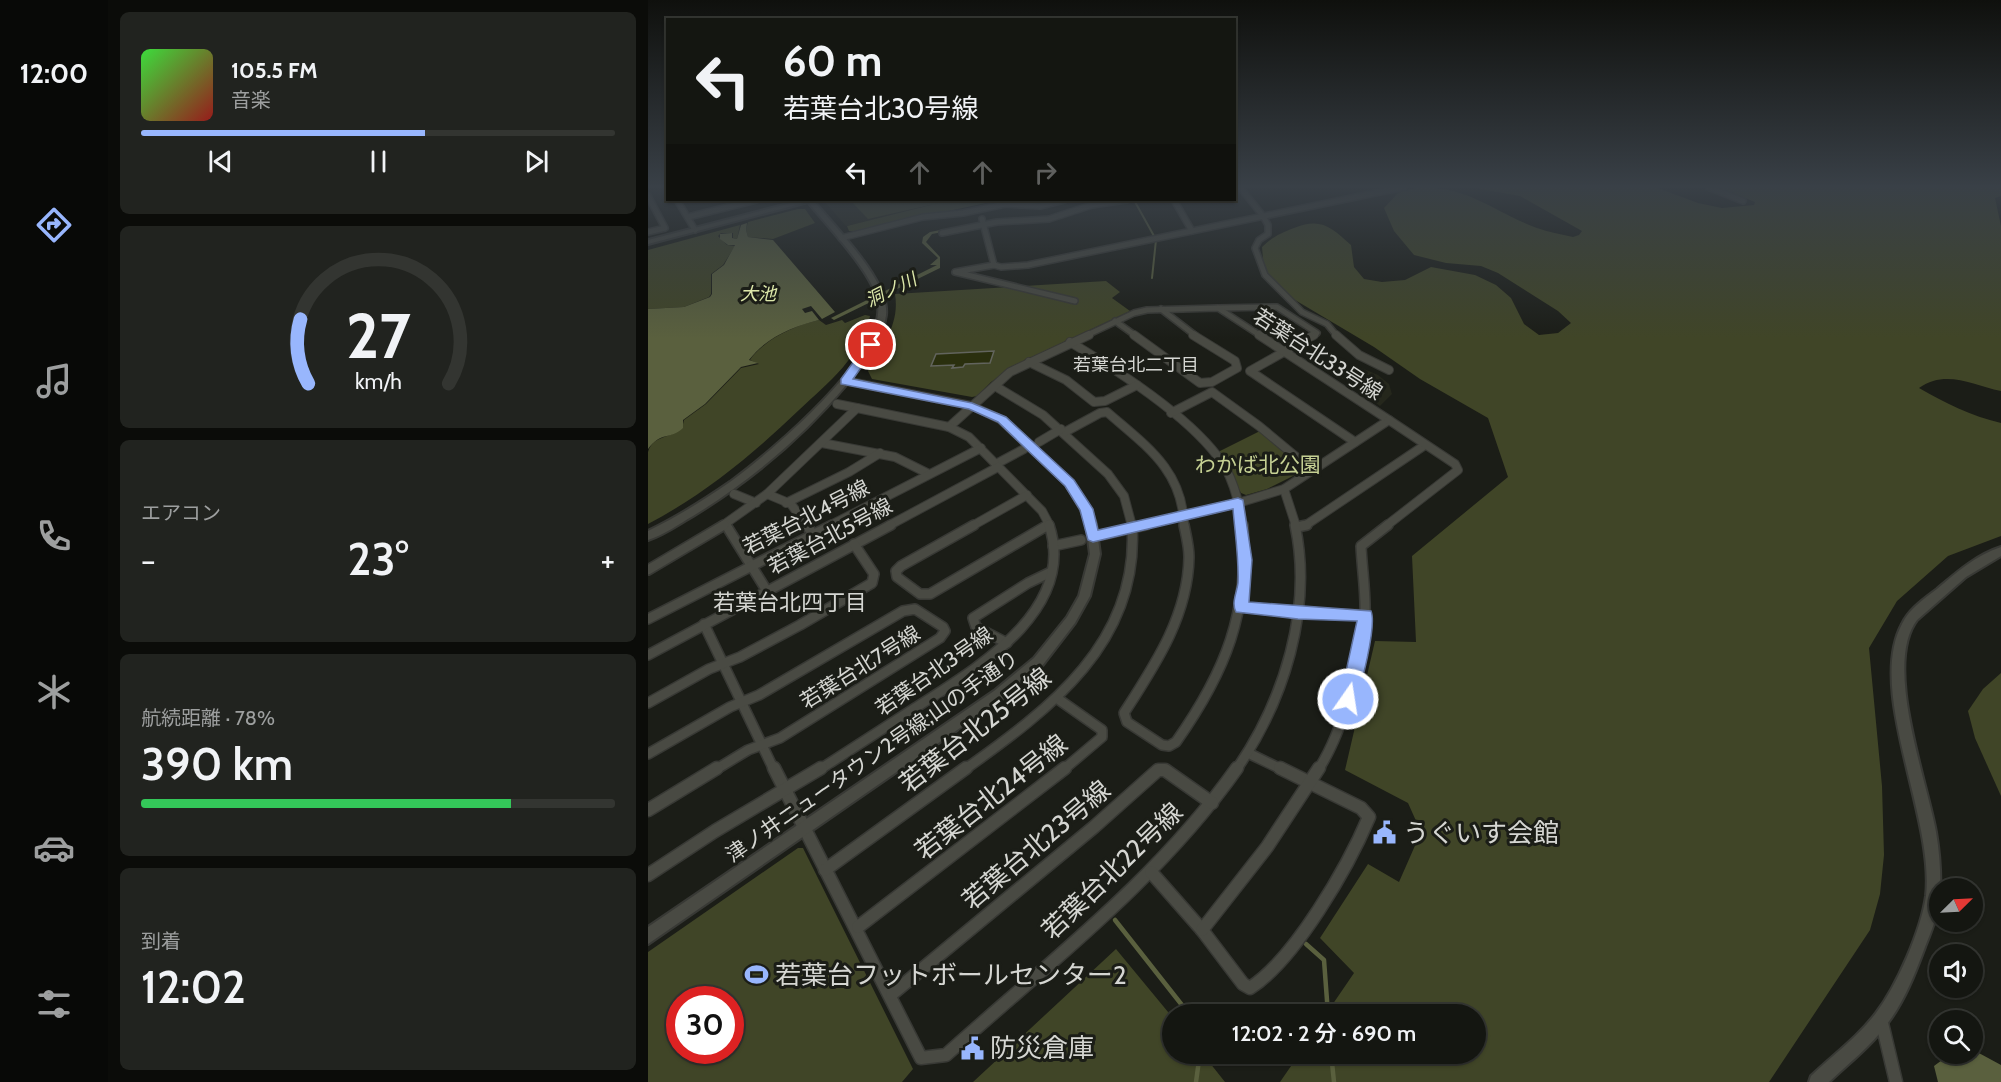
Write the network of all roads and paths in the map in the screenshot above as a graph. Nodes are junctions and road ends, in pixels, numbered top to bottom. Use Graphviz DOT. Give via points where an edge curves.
graph roads {
  1 [pos="666,237"];
  2 [pos="986,237"];
  3 [pos="1161,237"];
  4 [pos="1263,237"];
  5 [pos="841,238"];
  6 [pos="648,242"];
  7 [pos="994,266"];
  8 [pos="1075,301"];
  9 [pos="1218,308"];
  10 [pos="1161,309"];
  11 [pos="1115,321"];
  12 [pos="1070,342"];
  13 [pos="1284,352"];
  14 [pos="1029,362"];
  15 [pos="1389,370"];
  16 [pos="845,381"];
  17 [pos="1137,385"];
  18 [pos="994,386"];
  19 [pos="837,404"];
  20 [pos="972,406"];
  21 [pos="857,408"];
  22 [pos="1172,412"];
  23 [pos="1389,420"];
  24 [pos="949,427"];
  25 [pos="1063,431"];
  26 [pos="1039,442"];
  27 [pos="1355,442"];
  28 [pos="822,443"];
  29 [pos="1425,445"];
  30 [pos="981,448"];
  31 [pos="1024,449"];
  32 [pos="880,453"];
  33 [pos="997,465"];
  34 [pos="1312,470"];
  35 [pos="929,474"];
  36 [pos="1284,489"];
  37 [pos="734,494"];
  38 [pos="767,494"];
  39 [pos="1027,495"];
  40 [pos="756,503"];
  41 [pos="786,503"];
  42 [pos="1238,503"];
  43 [pos="1186,515"];
  44 [pos="726,524"];
  45 [pos="1049,524"];
  46 [pos="1297,527"];
  47 [pos="1133,528"];
  48 [pos="813,534"];
  49 [pos="648,536"];
  50 [pos="1087,538"];
  51 [pos="854,544"];
  52 [pos="1053,546"];
  53 [pos="2001,551"];
  54 [pos="752,565"];
  55 [pos="648,570"];
  56 [pos="1051,572"];
  57 [pos="767,591"];
  58 [pos="1241,607"];
  59 [pos="1298,613"];
  60 [pos="1365,615"];
  61 [pos="648,619"];
  62 [pos="705,624"];
  63 [pos="1007,643"];
  64 [pos="648,655"];
  65 [pos="724,664"];
  66 [pos="1058,699"];
  67 [pos="648,703"];
  68 [pos="742,703"];
  69 [pos="762,746"];
  70 [pos="1248,753"];
  71 [pos="648,754"];
  72 [pos="1310,784"];
  73 [pos="784,791"];
  74 [pos="1212,803"];
  75 [pos="648,810"];
  76 [pos="804,830"];
  77 [pos="825,870"];
  78 [pos="1151,872"];
  79 [pos="648,875"];
  80 [pos="858,927"];
  81 [pos="1202,930"];
  82 [pos="648,936"];
  83 [pos="892,994"];
  84 [pos="1881,1019"];
  85 [pos="1817,1082"];
  86 [pos="1896,1082"];
  1 -- 6 [label="street"];
  2 -- 7 [label="street"];
  3 -- 7 [label="street" via="1028,265"];
  4 -- 15 [label="street" via="1255,248 1265,275 1302,312 1327,324 1359,355"];
  5 -- 16 [label="street" via="871,275 883,298 878,332"];
  7 -- 8 [label="street" via="955,272"];
  9 -- 10 [label="street"];
  9 -- 13 [label="street, 若葉台北33号線"];
  9 -- 13 [label="street" via="1276,307 1317,333"];
  10 -- 11 [label="street" via="1140,311"];
  10 -- 11 [label="street" via="1235,361 1237,368 1212,382 1200,383"];
  11 -- 12 [label="street"];
  12 -- 14 [label="street"];
  12 -- 17 [label="street"];
  13 -- 23 [label="street, 若葉台北33号線"];
  13 -- 27 [label="street" via="1250,371"];
  14 -- 17 [label="street" via="1066,380 1094,402 1105,401"];
  14 -- 18 [label="street"];
  16 -- 20 [label="street, 津ノ井ニュータウン2号線;山の手通り"];
  16 -- 49 [label="street" via="735,483"];
  17 -- 22 [label="street"];
  18 -- 20 [label="street"];
  18 -- 25 [label="street, 若葉台北25号線" via="1022,399"];
  19 -- 21 [label="street, 若葉台北3号線"];
  20 -- 24 [label="street"];
  20 -- 50 [label="street, 津ノ井ニュータウン2号線;山の手通り" via="1002,420 1069,483 1086,509"];
  21 -- 24 [label="street, 若葉台北3号線"];
  21 -- 28 [label="street"];
  22 -- 34 [label="street" via="1212,392"];
  22 -- 42 [label="street" via="1210,446 1233,484"];
  23 -- 27 [label="street, 若葉台北33号線"];
  23 -- 29 [label="street"];
  24 -- 30 [label="street, 若葉台北3号線"];
  25 -- 26 [label="street"];
  25 -- 43 [label="street" via="1107,412 1150,450 1173,477"];
  25 -- 47 [label="street, 若葉台北25号線" via="1120,488"];
  27 -- 34 [label="street, 若葉台北33号線"];
  28 -- 32 [label="street"];
  28 -- 38 [label="street"];
  29 -- 46 [label="street" via="1306,525"];
  29 -- 60 [label="street" via="1458,470 1360,546"];
  30 -- 33 [label="street, 若葉台北3号線"];
  30 -- 35 [label="street, 若葉台北4号線"];
  31 -- 33 [label="street, 若葉台北5号線"];
  32 -- 35 [label="street" via="906,460"];
  32 -- 41 [label="street"];
  33 -- 39 [label="street, 若葉台北3号線"];
  33 -- 51 [label="street, 若葉台北5号線"];
  34 -- 36 [label="street, 若葉台北33号線"];
  35 -- 48 [label="street, 若葉台北4号線"];
  36 -- 42 [label="street, 若葉台北33号線"];
  36 -- 46 [label="street, 若葉台北22号線"];
  37 -- 40 [label="street"];
  38 -- 40 [label="street"];
  38 -- 41 [label="street"];
  39 -- 45 [label="street, 若葉台北3号線"];
  39 -- 45 [label="street" via="901,566 897,577 920,594 930,594"];
  40 -- 44 [label="street"];
  41 -- 48 [label="street" via="791,504"];
  42 -- 43 [label="street, 若葉台北33号線"];
  42 -- 58 [label="street" via="1245,560"];
  43 -- 47 [label="street, 若葉台北33号線"];
  43 -- 58 [label="street" via="1189,556 1184,596 1159,659 1125,709 1127,722 1162,745 1176,742 1207,698 1222,667"];
  44 -- 54 [label="street"];
  44 -- 55 [label="street"];
  45 -- 52 [label="street, 若葉台北3号線"];
  46 -- 59 [label="street, 若葉台北22号線" via="1302,570"];
  47 -- 50 [label="street, 若葉台北33号線"];
  47 -- 66 [label="street, 若葉台北25号線" via="1129,589 1116,622 1095,656"];
  48 -- 54 [label="street, 若葉台北4号線"];
  50 -- 52 [label="street"];
  50 -- 76 [label="street, 津ノ井ニュータウン2号線;山の手通り" via="1095,554 1084,596 1071,620 1038,662 998,695"];
  51 -- 57 [label="street, 若葉台北5号線"];
  51 -- 65 [label="street" via="874,574 872,583"];
  52 -- 56 [label="street, 若葉台北3号線"];
  53 -- 84 [label="street" via="1966,569 1918,612 1901,643 1898,669 1902,704 1933,857 1933,895 1924,930 1895,997"];
  54 -- 57 [label="street"];
  54 -- 61 [label="street, 若葉台北4号線"];
  56 -- 63 [label="street, 若葉台北3号線" via="1037,607"];
  56 -- 63 [label="street" via="973,618 976,627"];
  57 -- 62 [label="street, 若葉台北5号線"];
  58 -- 59 [label="street"];
  59 -- 60 [label="street"];
  59 -- 70 [label="street, 若葉台北22号線" via="1296,636 1275,698"];
  60 -- 72 [label="street" via="1348,699 1330,752"];
  62 -- 64 [label="street, 若葉台北5号線"];
  62 -- 65 [label="street, 若葉台北22号線"];
  63 -- 73 [label="street, 若葉台北3号線" via="982,665"];
  65 -- 67 [label="street"];
  65 -- 68 [label="street, 若葉台北22号線"];
  66 -- 77 [label="street, 若葉台北25号線"];
  66 -- 80 [label="street, 若葉台北24号線" via="1099,726 1101,737 1050,781"];
  68 -- 69 [label="street, 若葉台北22号線"];
  68 -- 69 [label="street, 若葉台北7号線" via="907,609 915,609 943,627 940,638"];
  68 -- 71 [label="street, 若葉台北7号線"];
  69 -- 73 [label="street, 若葉台北22号線"];
  69 -- 75 [label="street, 若葉台北7号線" via="748,750"];
  70 -- 72 [label="street"];
  70 -- 74 [label="street, 若葉台北22号線"];
  72 -- 81 [label="street"];
  72 -- 81 [label="street" via="1362,808 1369,817 1340,874 1294,943 1261,983 1250,988"];
  73 -- 76 [label="street, 若葉台北22号線"];
  73 -- 79 [label="street, 若葉台北3号線"];
  74 -- 78 [label="street, 若葉台北22号線"];
  74 -- 83 [label="street, 若葉台北23号線" via="1165,770 1158,770"];
  76 -- 77 [label="street, 若葉台北22号線"];
  76 -- 82 [label="street, 津ノ井ニュータウン2号線;山の手通り"];
  77 -- 80 [label="street, 若葉台北22号線"];
  78 -- 81 [label="street"];
  78 -- 83 [label="street, 若葉台北22号線" via="946,1055 921,1058"];
  80 -- 83 [label="street, 若葉台北22号線"];
  84 -- 85 [label="street"];
  84 -- 86 [label="street"];
}
